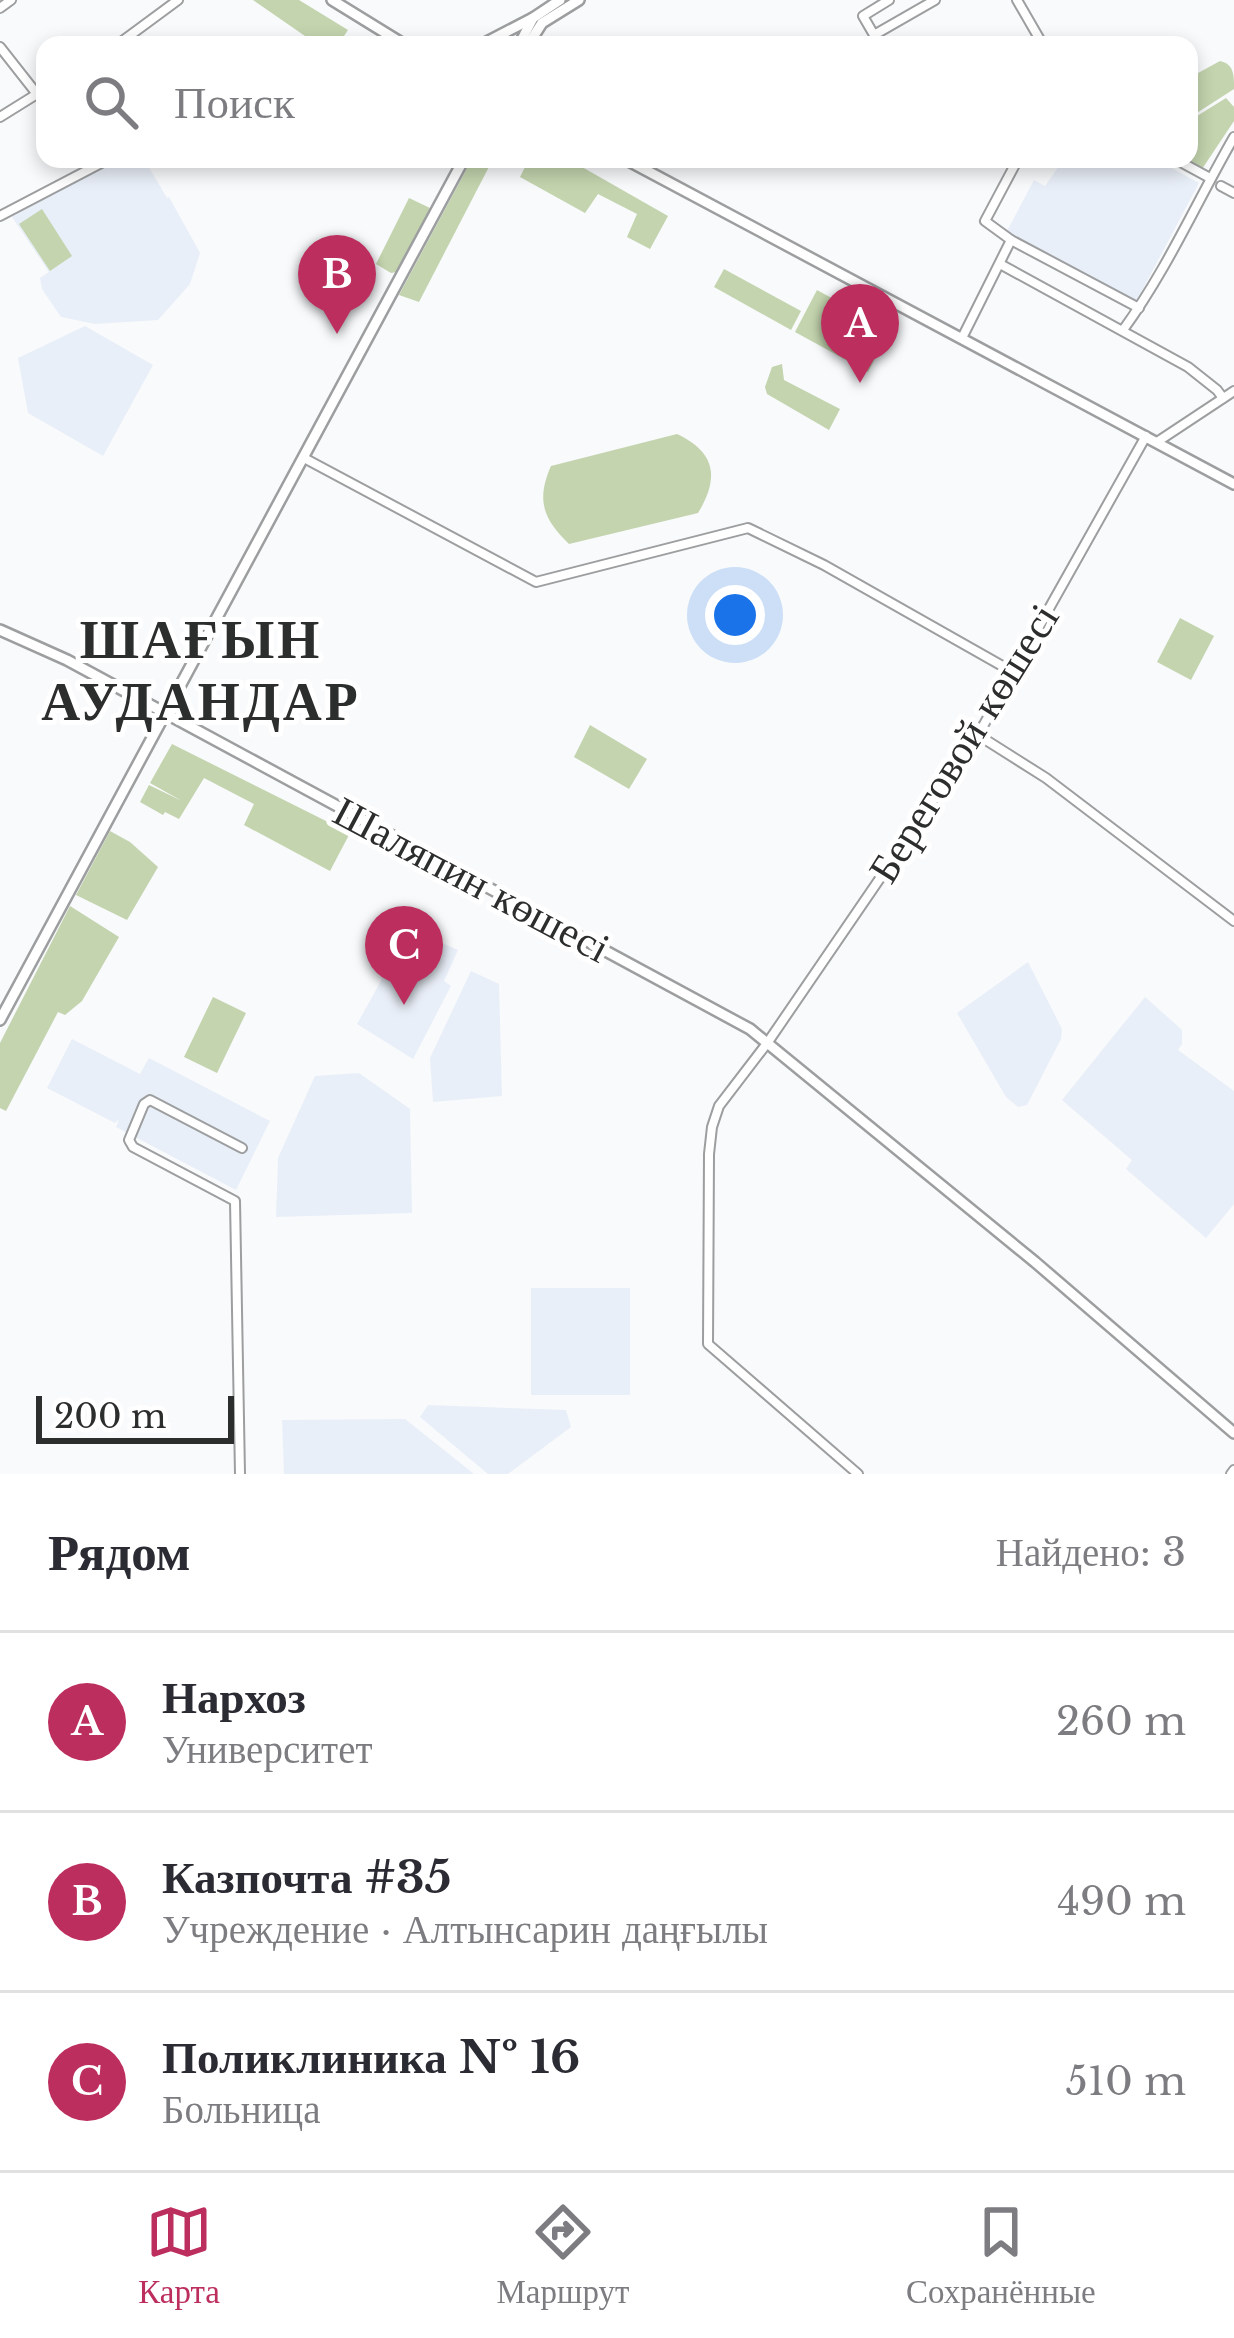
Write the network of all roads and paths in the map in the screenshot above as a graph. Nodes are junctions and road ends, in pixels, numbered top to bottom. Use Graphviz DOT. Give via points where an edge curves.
graph roads {
  1 [pos="11,0"];
  2 [pos="178,0"];
  3 [pos="332,0"];
  4 [pos="560,0"];
  5 [pos="579,0"];
  6 [pos="890,0"];
  7 [pos="935,0"];
  8 [pos="1018,0"];
  9 [pos="542,5"];
  10 [pos="0,8"];
  11 [pos="533,18"];
  12 [pos="129,36"];
  13 [pos="390,36"];
  14 [pos="498,36"];
  15 [pos="524,36"];
  16 [pos="534,36"];
  17 [pos="1038,36"];
  18 [pos="0,47"];
  19 [pos="36,86"];
  20 [pos="36,94"];
  21 [pos="0,117"];
  22 [pos="1234,137"];
  23 [pos="92,168"];
  24 [pos="459,168"];
  25 [pos="642,168"];
  26 [pos="1013,168"];
  27 [pos="1192,168"];
  28 [pos="1210,178"];
  29 [pos="1221,187"];
  30 [pos="1234,193"];
  31 [pos="0,217"];
  32 [pos="1011,240"];
  33 [pos="1000,264"];
  34 [pos="1139,308"];
  35 [pos="1123,330"];
  36 [pos="962,338"];
  37 [pos="1234,391"];
  38 [pos="1223,398"];
  39 [pos="1146,436"];
  40 [pos="1157,442"];
  41 [pos="304,458"];
  42 [pos="1234,484"];
  43 [pos="0,630"];
  44 [pos="1012,672"];
  45 [pos="164,714"];
  46 [pos="978,735"];
  47 [pos="1234,921"];
  48 [pos="0,1020"];
  49 [pos="768,1042"];
  50 [pos="242,1148"];
  51 [pos="1234,1433"];
  52 [pos="239,1474"];
  53 [pos="858,1474"];
  1 -- 10 [label="street"];
  2 -- 12 [label="street"];
  3 -- 13 [label="main road"];
  4 -- 9 [label="main road"];
  5 -- 16 [label="main road"];
  6 -- 7 [label="street" via="863,16 874,35"];
  8 -- 17 [label="street"];
  9 -- 11 [label="main road"];
  11 -- 14 [label="main road"];
  11 -- 15 [label="main road"];
  18 -- 19 [label="street"];
  20 -- 21 [label="street"];
  22 -- 28 [label="street"];
  23 -- 31 [label="street"];
  24 -- 41 [label="main road"];
  25 -- 36 [label="main road"];
  26 -- 32 [label="street" via="985,220"];
  27 -- 28 [label="street"];
  28 -- 34 [label="street"];
  29 -- 30 [label="street"];
  32 -- 33 [label="street"];
  32 -- 34 [label="street"];
  33 -- 35 [label="street"];
  33 -- 36 [label="street"];
  34 -- 35 [label="street"];
  35 -- 38 [label="street"];
  36 -- 39 [label="main road"];
  37 -- 38 [label="street"];
  38 -- 40 [label="street"];
  39 -- 40 [label="main road"];
  39 -- 44 [label="street, Береговой көшесі"];
  40 -- 42 [label="main road"];
  41 -- 44 [label="street" via="536,582 748,528"];
  41 -- 45 [label="main road"];
  43 -- 45 [label="main road, Шаляпин көшесі"];
  44 -- 46 [label="street, Береговой көшесі"];
  45 -- 48 [label="main road"];
  45 -- 49 [label="main road, Шаляпин көшесі"];
  46 -- 47 [label="street"];
  46 -- 49 [label="street, Береговой көшесі"];
  49 -- 51 [label="main road, Шаляпин көшесі"];
  49 -- 53 [label="street, Береговой көшесі" via="724,1097 712,1127 708,1344"];
  50 -- 52 [label="street" via="150,1100 129,1140 235,1201"];
}
